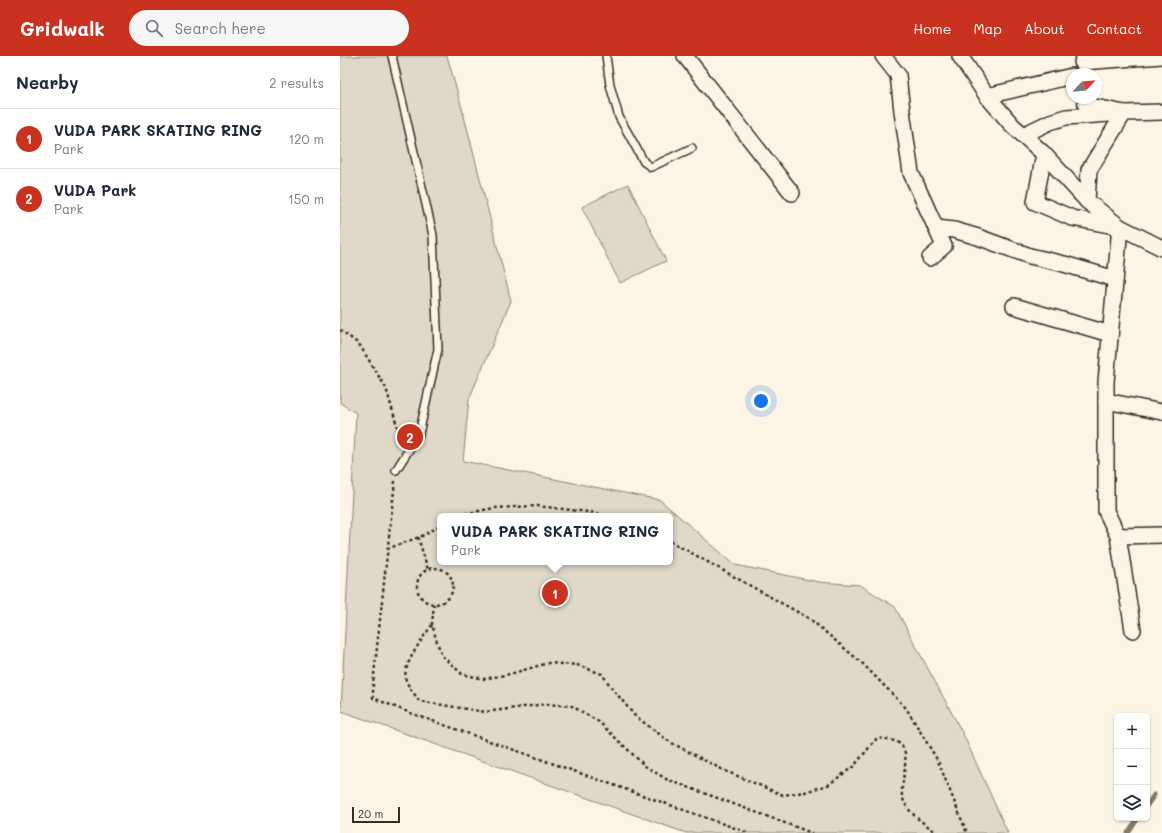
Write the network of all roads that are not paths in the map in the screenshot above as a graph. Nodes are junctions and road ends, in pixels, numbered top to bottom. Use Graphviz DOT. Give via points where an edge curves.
graph roads {
  1 [pos="392,56"];
  2 [pos="606,56"];
  3 [pos="685,56"];
  4 [pos="883,56"];
  5 [pos="960,56"];
  6 [pos="1162,56"];
  7 [pos="1082,68"];
  8 [pos="1066,77"];
  9 [pos="987,96"];
  10 [pos="1086,104"];
  11 [pos="1162,112"];
  12 [pos="1124,113"];
  13 [pos="1023,135"];
  14 [pos="692,148"];
  15 [pos="1044,154"];
  16 [pos="792,193"];
  17 [pos="1088,201"];
  18 [pos="1120,227"];
  19 [pos="936,228"];
  20 [pos="1162,248"];
  21 [pos="930,258"];
  22 [pos="1115,279"];
  23 [pos="1014,306"];
  24 [pos="1110,334"];
  25 [pos="1106,401"];
  26 [pos="1162,412"];
  27 [pos="396,470"];
  28 [pos="1162,535"];
  29 [pos="1118,536"];
  30 [pos="1133,630"];
  1 -- 27 [label="lane" via="433,235 438,349 419,434"];
  2 -- 14 [label="lane" via="610,85 619,117 644,162 651,166"];
  3 -- 16 [label="street"];
  4 -- 19 [label="street" via="898,75 911,173"];
  5 -- 9 [label="street"];
  6 -- 7 [label="street"];
  8 -- 9 [label="street"];
  9 -- 13 [label="street"];
  10 -- 12 [label="street"];
  11 -- 12 [label="street"];
  12 -- 13 [label="street" via="1066,117"];
  12 -- 17 [label="street" via="1090,170"];
  13 -- 15 [label="street"];
  15 -- 17 [label="street"];
  15 -- 18 [label="street" via="1035,202 1072,218"];
  17 -- 18 [label="street"];
  18 -- 20 [label="street"];
  18 -- 22 [label="street"];
  19 -- 21 [label="street" via="944,246"];
  19 -- 22 [label="street" via="954,230 1030,256"];
  22 -- 24 [label="street"];
  23 -- 24 [label="street"];
  24 -- 25 [label="street"];
  25 -- 26 [label="street"];
  25 -- 29 [label="street" via="1106,511"];
  28 -- 29 [label="street"];
  29 -- 30 [label="street"];
}
